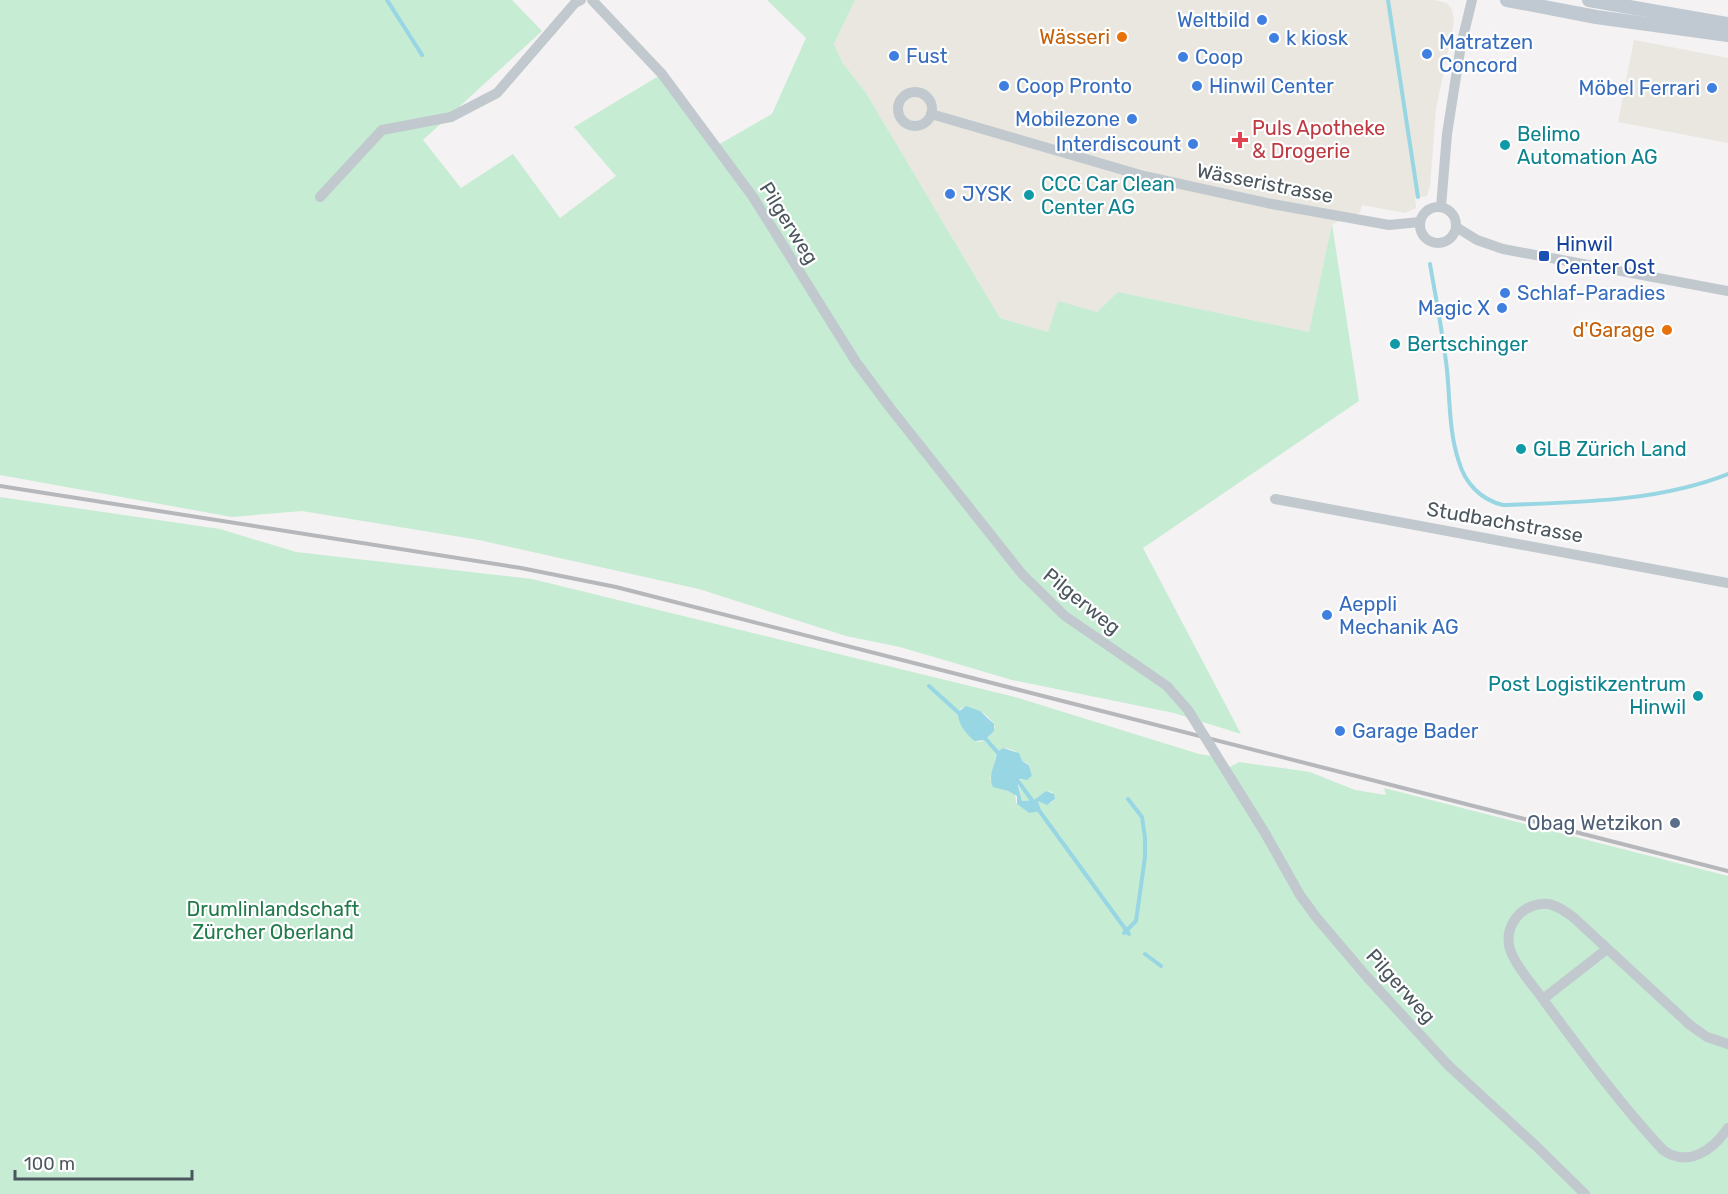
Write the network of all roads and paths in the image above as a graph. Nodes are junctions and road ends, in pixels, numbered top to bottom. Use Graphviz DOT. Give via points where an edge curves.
graph roads {
  1 [pos="581,0"];
  2 [pos="592,0"];
  3 [pos="1472,0"];
  4 [pos="1507,0"];
  5 [pos="1589,0"];
  6 [pos="1728,24"];
  7 [pos="1728,35"];
  8 [pos="931,114"];
  9 [pos="320,197"];
  10 [pos="1441,207"];
  11 [pos="1420,222"];
  12 [pos="1456,227"];
  13 [pos="1728,291"];
  14 [pos="1275,499"];
  15 [pos="1728,583"];
  16 [pos="1607,949"];
  17 [pos="1543,999"];
  18 [pos="1728,1044"];
  19 [pos="1728,1128"];
  20 [pos="1585,1194"];
  1 -- 9 [label="street" via="497,93 451,117 382,130"];
  2 -- 20 [label="street, Pilgerweg, bridge" via="669,83 753,197 856,362 1022,574 1065,616 1167,686 1198,726 1316,916 1449,1066"];
  3 -- 10 [label="street" via="1447,134"];
  4 -- 7 [label="main road"];
  5 -- 6 [label="main road"];
  8 -- 11 [label="street, Wässeristrasse" via="1144,176 1389,225"];
  10 -- 11 [label="street" via="1425,212"];
  10 -- 12 [label="street" via="1451,212"];
  11 -- 12 [label="street" via="1425,238 1435,243 1446,242"];
  12 -- 13 [label="street" via="1503,249"];
  14 -- 15 [label="street, Studbachstrasse"];
  16 -- 17 [label="street"];
  16 -- 17 [label="street" via="1559,907 1542,904 1519,914 1510,928 1509,945"];
  16 -- 18 [label="street" via="1690,1025 1713,1040"];
  17 -- 19 [label="street" via="1668,1154 1681,1158 1700,1154"];
}
